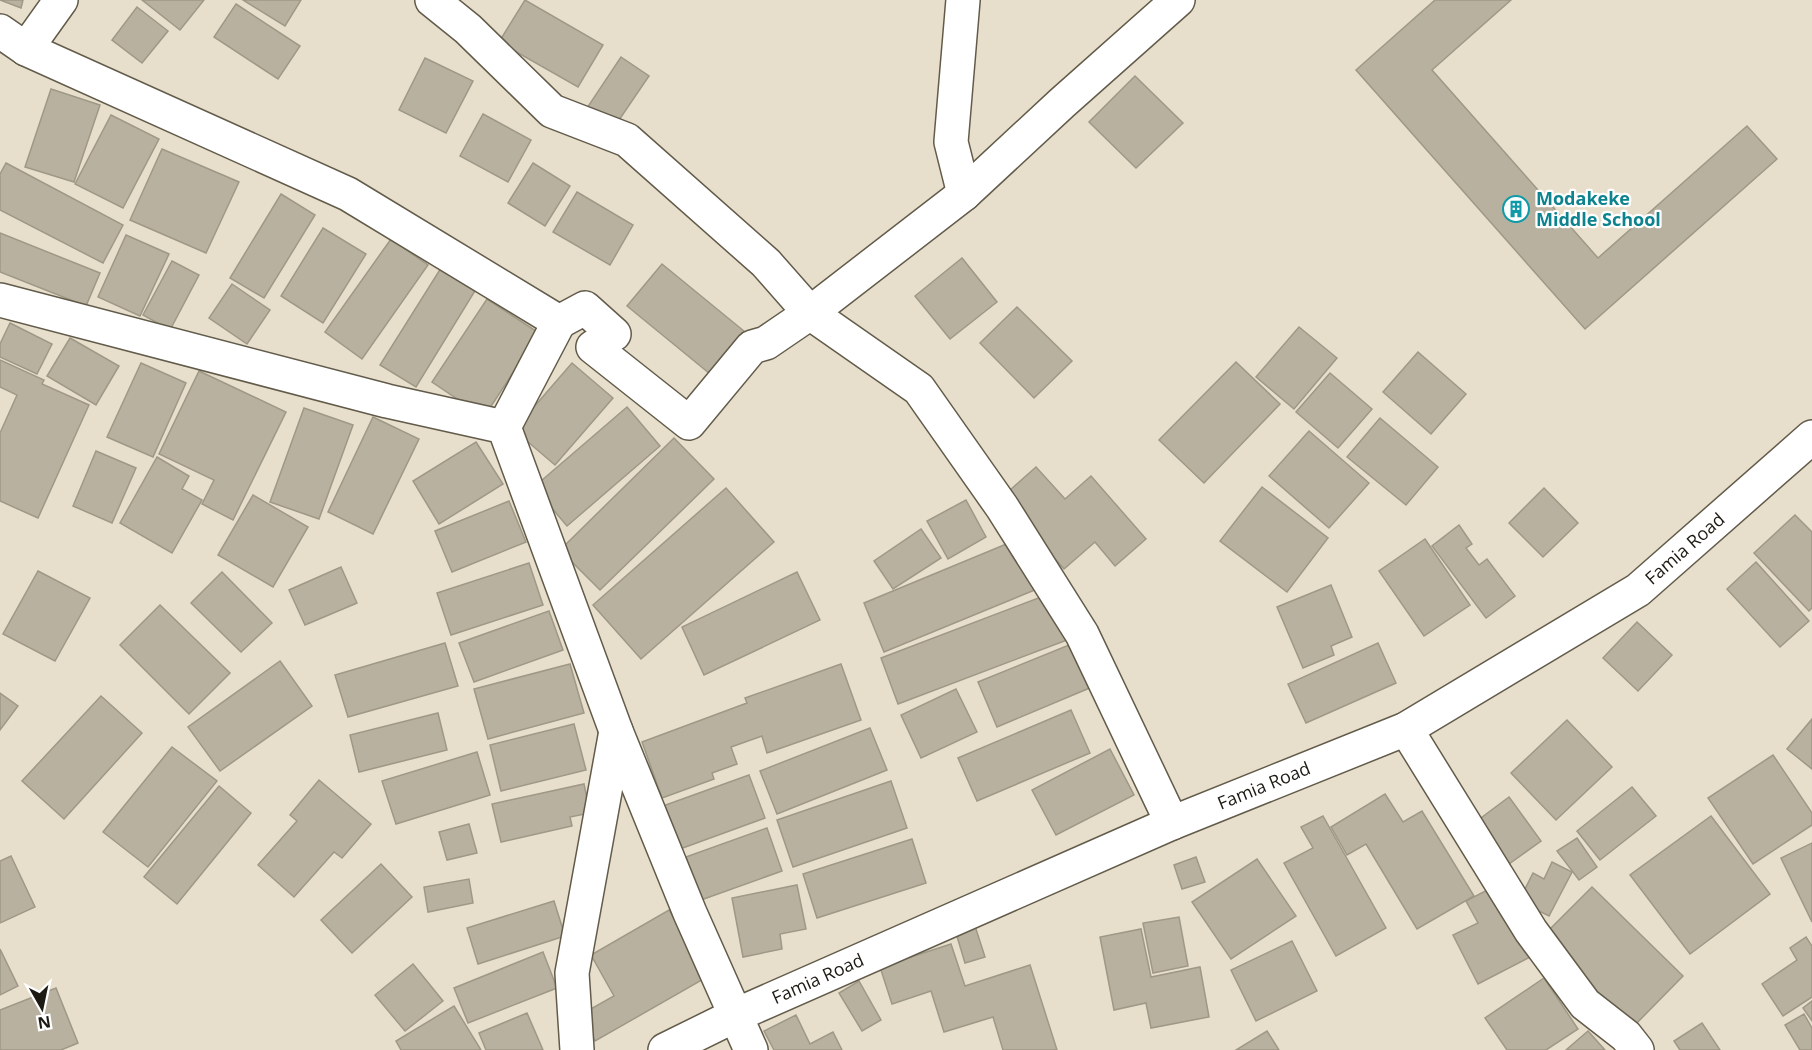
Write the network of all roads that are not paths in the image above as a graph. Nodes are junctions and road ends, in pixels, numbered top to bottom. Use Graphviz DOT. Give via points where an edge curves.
graph roads {
  1 [pos="61,0"];
  2 [pos="432,0"];
  3 [pos="963,0"];
  4 [pos="1178,0"];
  5 [pos="13,40"];
  6 [pos="964,194"];
  7 [pos="0,300"];
  8 [pos="810,313"];
  9 [pos="559,322"];
  10 [pos="504,427"];
  11 [pos="1812,437"];
  12 [pos="1406,729"];
  13 [pos="616,731"];
  14 [pos="1172,823"];
  15 [pos="735,1015"];
  16 [pos="577,1050"];
  17 [pos="665,1050"];
  18 [pos="751,1050"];
  19 [pos="1637,1050"];
  1 -- 5 [label="street"];
  2 -- 8 [label="street" via="468,28 552,111 627,140 766,263"];
  3 -- 6 [label="street" via="951,142"];
  4 -- 6 [label="street"];
  5 -- 9 [label="street" via="348,194"];
  6 -- 8 [label="street"];
  7 -- 10 [label="street" via="387,401"];
  8 -- 9 [label="street" via="766,343 752,347 689,423 593,347 614,334 585,308"];
  8 -- 14 [label="street" via="919,389 996,498 1082,634"];
  9 -- 10 [label="street"];
  10 -- 13 [label="street"];
  11 -- 12 [label="street, Famia Road" via="1638,590"];
  12 -- 14 [label="street, Famia Road"];
  12 -- 19 [label="street" via="1531,931 1585,1004 1626,1036"];
  13 -- 15 [label="street"];
  13 -- 16 [label="street" via="572,973"];
  14 -- 15 [label="street, Famia Road"];
  15 -- 17 [label="street, Famia Road"];
  15 -- 18 [label="street"];
}
